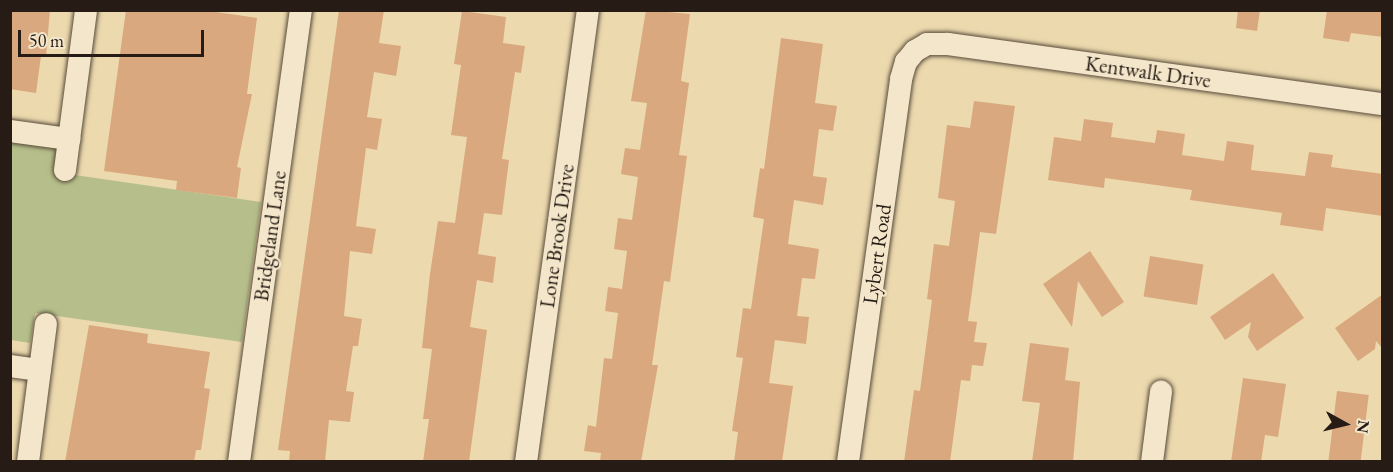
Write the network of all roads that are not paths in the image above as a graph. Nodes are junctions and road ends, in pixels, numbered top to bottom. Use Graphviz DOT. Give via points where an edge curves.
graph roads {
  1 [pos="86,10"];
  2 [pos="301,10"];
  3 [pos="588,10"];
  4 [pos="915,51"];
  5 [pos="1383,104"];
  6 [pos="10,131"];
  7 [pos="69,139"];
  8 [pos="65,170"];
  9 [pos="46,324"];
  10 [pos="10,366"];
  11 [pos="40,370"];
  12 [pos="1161,392"];
  13 [pos="28,462"];
  14 [pos="239,462"];
  15 [pos="526,462"];
  16 [pos="848,462"];
  17 [pos="1152,462"];
  1 -- 7 [label="street"];
  2 -- 14 [label="street, Bridgeland Lane"];
  3 -- 15 [label="street, Lone Brook Drive"];
  4 -- 5 [label="street, Kentwalk Drive" via="927,44 948,44"];
  4 -- 16 [label="street, Lybert Road" via="906,62 901,80"];
  6 -- 7 [label="street"];
  7 -- 8 [label="street"];
  9 -- 11 [label="street"];
  10 -- 11 [label="street"];
  11 -- 13 [label="street"];
  12 -- 17 [label="street"];
}
